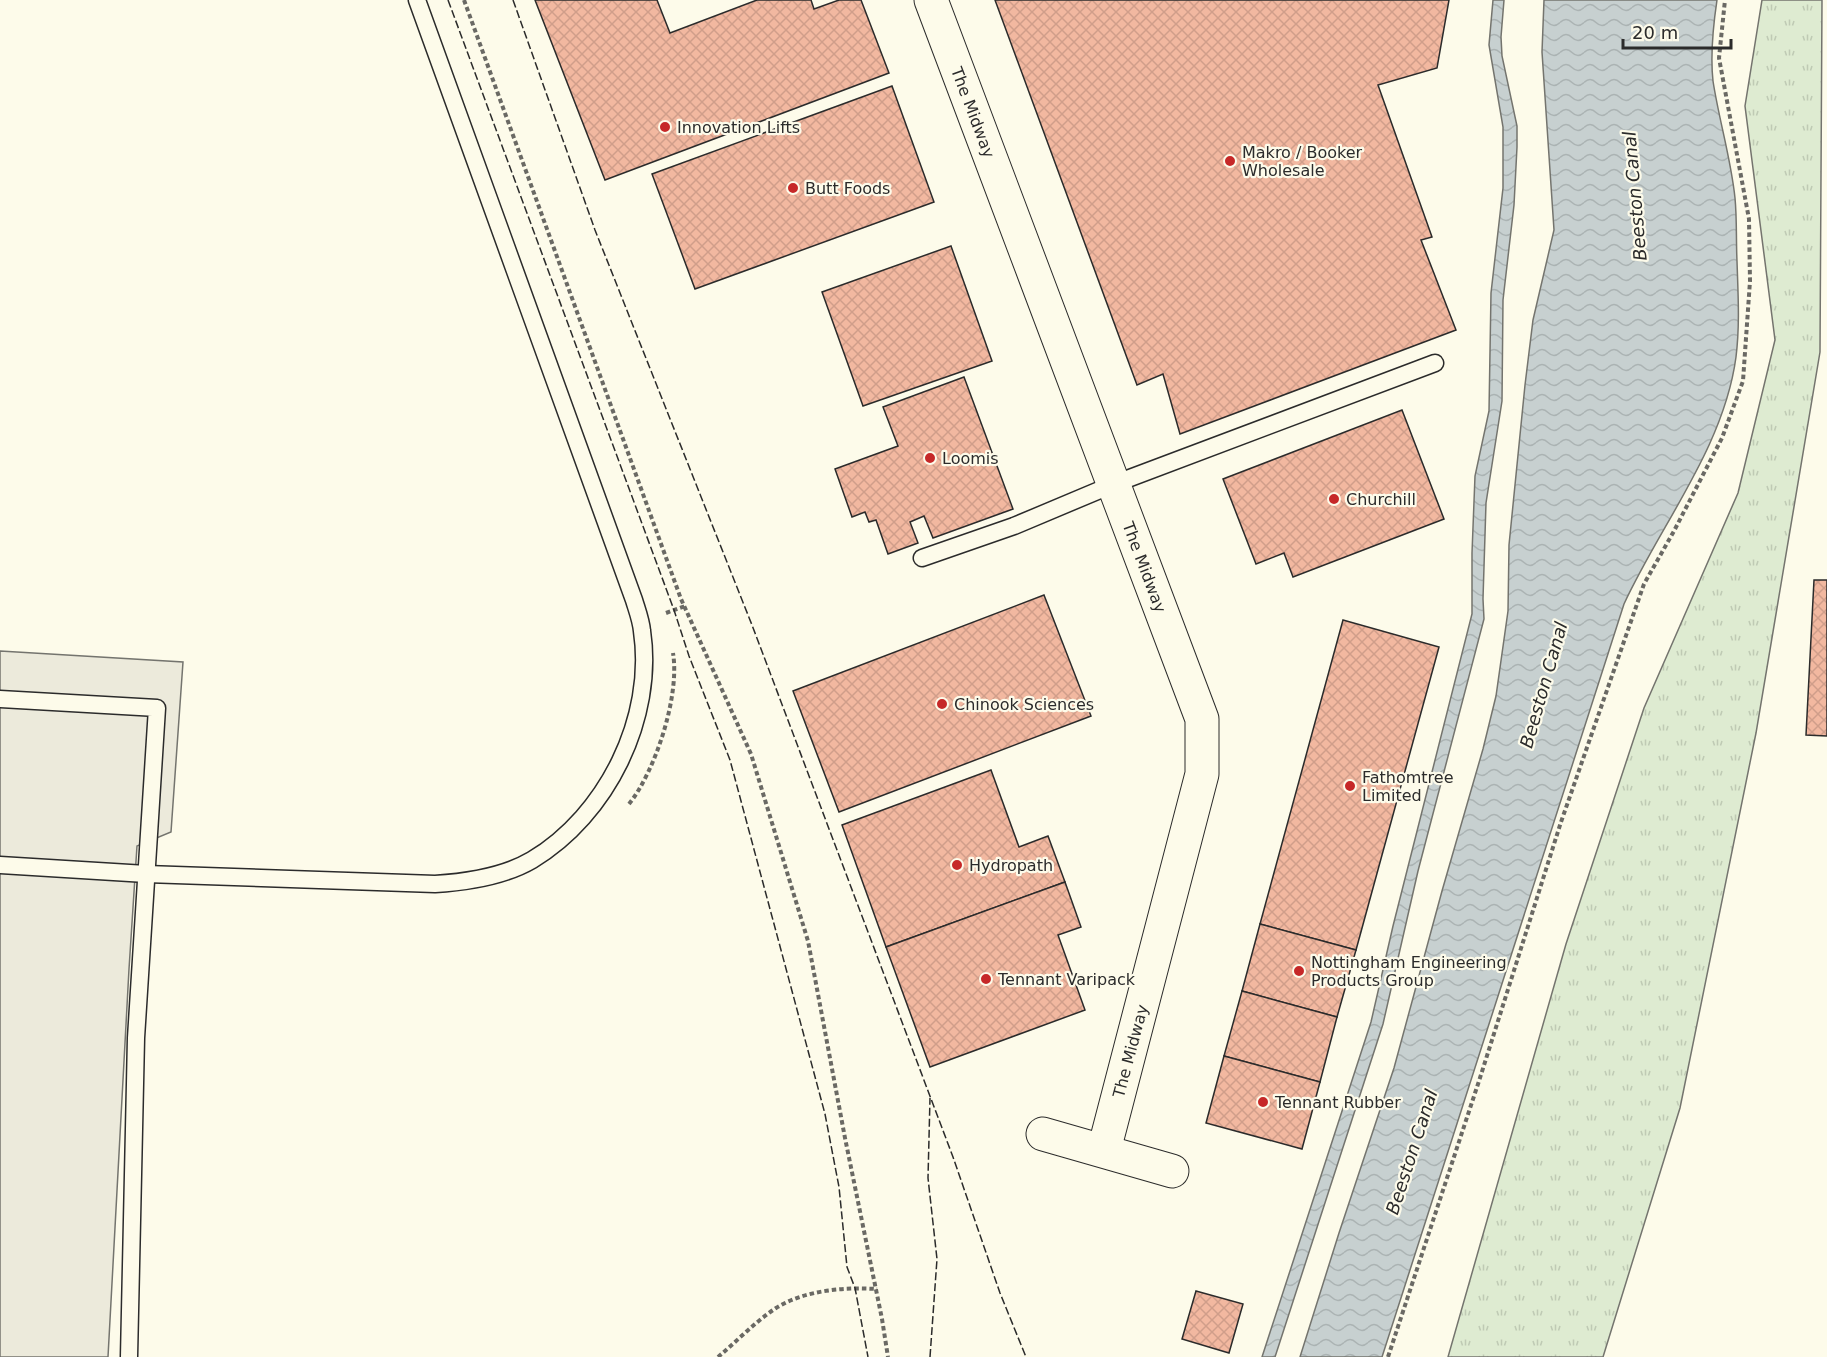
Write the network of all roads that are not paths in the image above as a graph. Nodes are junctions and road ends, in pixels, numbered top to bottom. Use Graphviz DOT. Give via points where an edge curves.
graph roads {
  1 [pos="417,0"];
  2 [pos="932,0"];
  3 [pos="1435,363"];
  4 [pos="1114,484"];
  5 [pos="922,558"];
  6 [pos="0,699"];
  7 [pos="0,865"];
  8 [pos="146,874"];
  9 [pos="1042,1134"];
  10 [pos="1104,1150"];
  11 [pos="1172,1171"];
  12 [pos="129,1357"];
  1 -- 8 [label="lane" via="634,600 642,630 644,665 635,723 614,772 582,820 530,861 496,875 435,884"];
  2 -- 4 [label="street, The Midway"];
  3 -- 4 [label="lane"];
  4 -- 5 [label="lane" via="1014,526"];
  4 -- 10 [label="street, The Midway" via="1202,719 1202,774"];
  6 -- 8 [label="lane" via="157,708"];
  7 -- 8 [label="lane"];
  8 -- 12 [label="lane" via="136,1038"];
  9 -- 10 [label="street"];
  10 -- 11 [label="street"];
}
